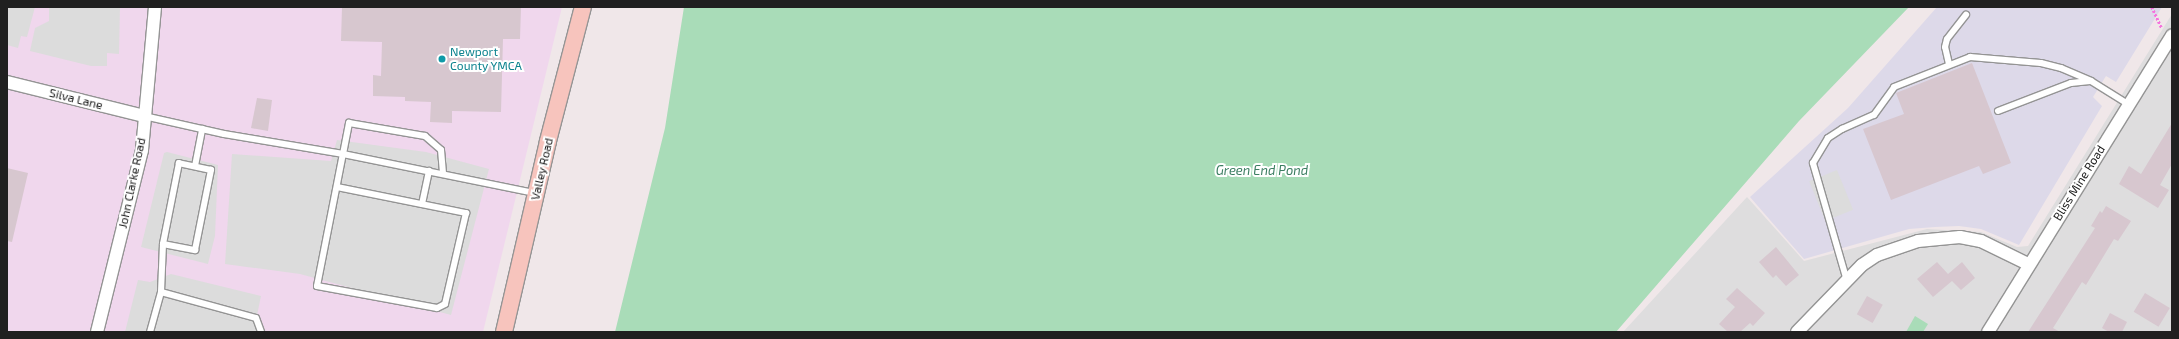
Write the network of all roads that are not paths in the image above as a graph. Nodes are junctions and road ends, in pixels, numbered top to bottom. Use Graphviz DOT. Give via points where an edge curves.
graph roads {
  1 [pos="155,7"];
  2 [pos="583,7"];
  3 [pos="1966,15"];
  4 [pos="2171,36"];
  5 [pos="1949,64"];
  6 [pos="2091,81"];
  7 [pos="7,82"];
  8 [pos="2128,104"];
  9 [pos="1998,111"];
  10 [pos="144,116"];
  11 [pos="202,129"];
  12 [pos="343,154"];
  13 [pos="195,166"];
  14 [pos="429,171"];
  15 [pos="443,174"];
  16 [pos="337,186"];
  17 [pos="536,193"];
  18 [pos="422,204"];
  19 [pos="163,244"];
  20 [pos="2028,264"];
  21 [pos="1848,281"];
  22 [pos="161,292"];
  23 [pos="97,332"];
  24 [pos="150,332"];
  25 [pos="262,332"];
  26 [pos="504,332"];
  27 [pos="1797,332"];
  28 [pos="1988,332"];
  1 -- 10 [label="street, John Clarke Road"];
  2 -- 17 [label="main road, Valley Road"];
  3 -- 5 [label="lane" via="1947,39 1945,54"];
  4 -- 8 [label="street, Bliss Mine Road"];
  5 -- 6 [label="lane" via="1970,57 2041,63 2061,68"];
  5 -- 21 [label="lane" via="1894,87 1874,115 1842,128 1828,138 1819,149 1813,163 1818,186"];
  6 -- 8 [label="lane"];
  6 -- 9 [label="lane" via="2071,83"];
  7 -- 10 [label="street, Silva Lane"];
  8 -- 20 [label="street, Bliss Mine Road"];
  10 -- 11 [label="lane"];
  10 -- 23 [label="street, John Clarke Road" via="142,150"];
  11 -- 12 [label="lane"];
  11 -- 13 [label="lane"];
  12 -- 14 [label="lane"];
  12 -- 15 [label="lane" via="349,123 425,136 441,150"];
  12 -- 16 [label="lane"];
  13 -- 19 [label="lane" via="179,162"];
  13 -- 19 [label="lane" via="211,170 195,250"];
  14 -- 15 [label="lane"];
  14 -- 18 [label="lane"];
  15 -- 17 [label="lane"];
  16 -- 18 [label="lane"];
  16 -- 18 [label="lane" via="317,286 438,308 445,304 466,213"];
  17 -- 26 [label="main road, Valley Road"];
  19 -- 22 [label="lane"];
  20 -- 21 [label="street" via="1982,241 1940,238 1918,241 1877,255"];
  20 -- 28 [label="street, Bliss Mine Road"];
  21 -- 27 [label="street"];
  22 -- 24 [label="lane"];
  22 -- 25 [label="lane" via="256,318"];
}
